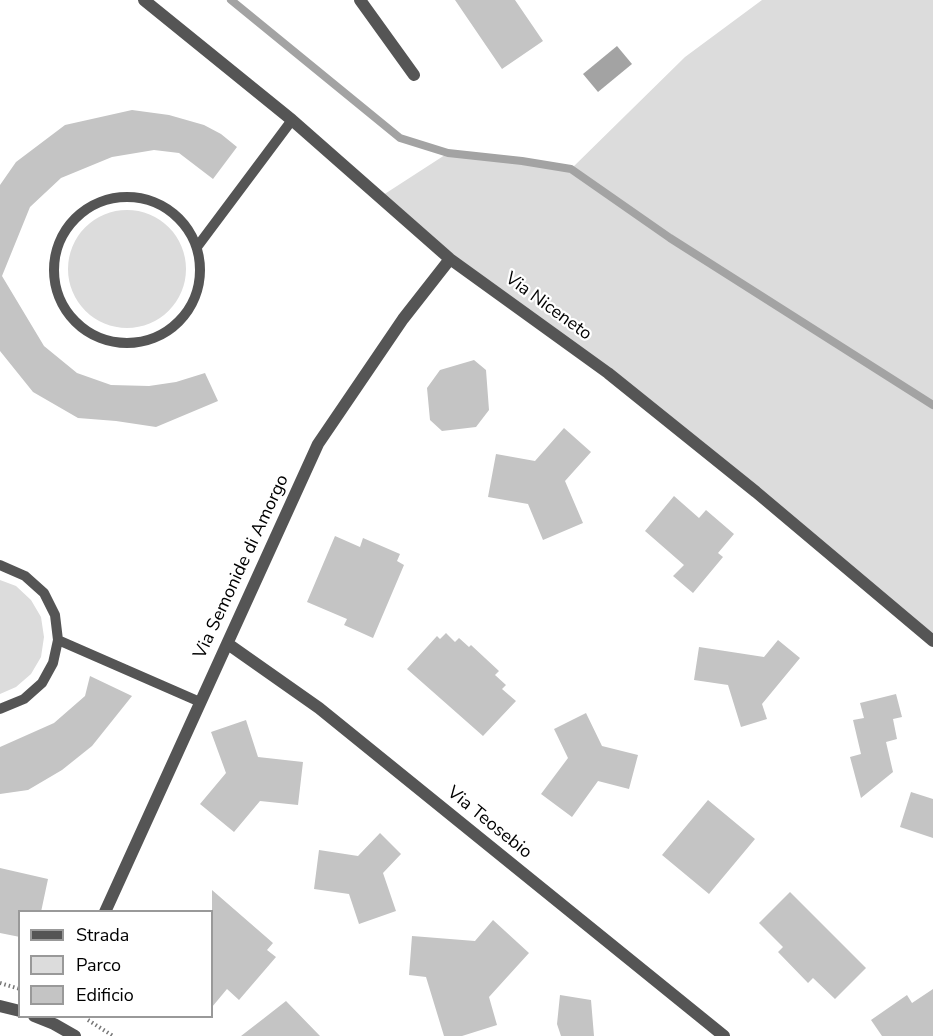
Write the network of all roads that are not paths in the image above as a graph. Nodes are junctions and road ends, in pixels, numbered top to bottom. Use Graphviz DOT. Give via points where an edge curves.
graph roads {
  1 [pos="144,0"];
  2 [pos="360,0"];
  3 [pos="414,75"];
  4 [pos="292,120"];
  5 [pos="197,247"];
  6 [pos="450,259"];
  7 [pos="0,566"];
  8 [pos="58,640"];
  9 [pos="933,641"];
  10 [pos="228,644"];
  11 [pos="200,702"];
  12 [pos="0,709"];
  13 [pos="106,910"];
  14 [pos="0,1006"];
  15 [pos="18,1010"];
  16 [pos="56,1020"];
  17 [pos="75,1036"];
  18 [pos="724,1036"];
  1 -- 4 [label="street, Via Niceneto"];
  2 -- 3 [label="street"];
  4 -- 5 [label="lane"];
  4 -- 6 [label="street, Via Niceneto"];
  5 -- 5 [label="lane" via="186,226 170,210 149,200 126,197 104,201 83,212 67,228 57,248 54,271 58,294 70,317 89,333 113,343 146,341 162,335 182,319 196,297 201,272"];
  6 -- 9 [label="street, Via Niceneto" via="608,373"];
  6 -- 10 [label="street, Via Semonide di Amorgo" via="403,319 318,444"];
  7 -- 8 [label="lane" via="25,576 44,593 55,615"];
  8 -- 11 [label="lane"];
  8 -- 12 [label="lane" via="53,663 42,683 24,699"];
  10 -- 11 [label="street, Via Semonide di Amorgo"];
  10 -- 18 [label="street, Via Teosebio" via="319,708"];
  11 -- 13 [label="street, Via Semonide di Amorgo"];
  14 -- 15 [label="street"];
  16 -- 17 [label="street"];
}
